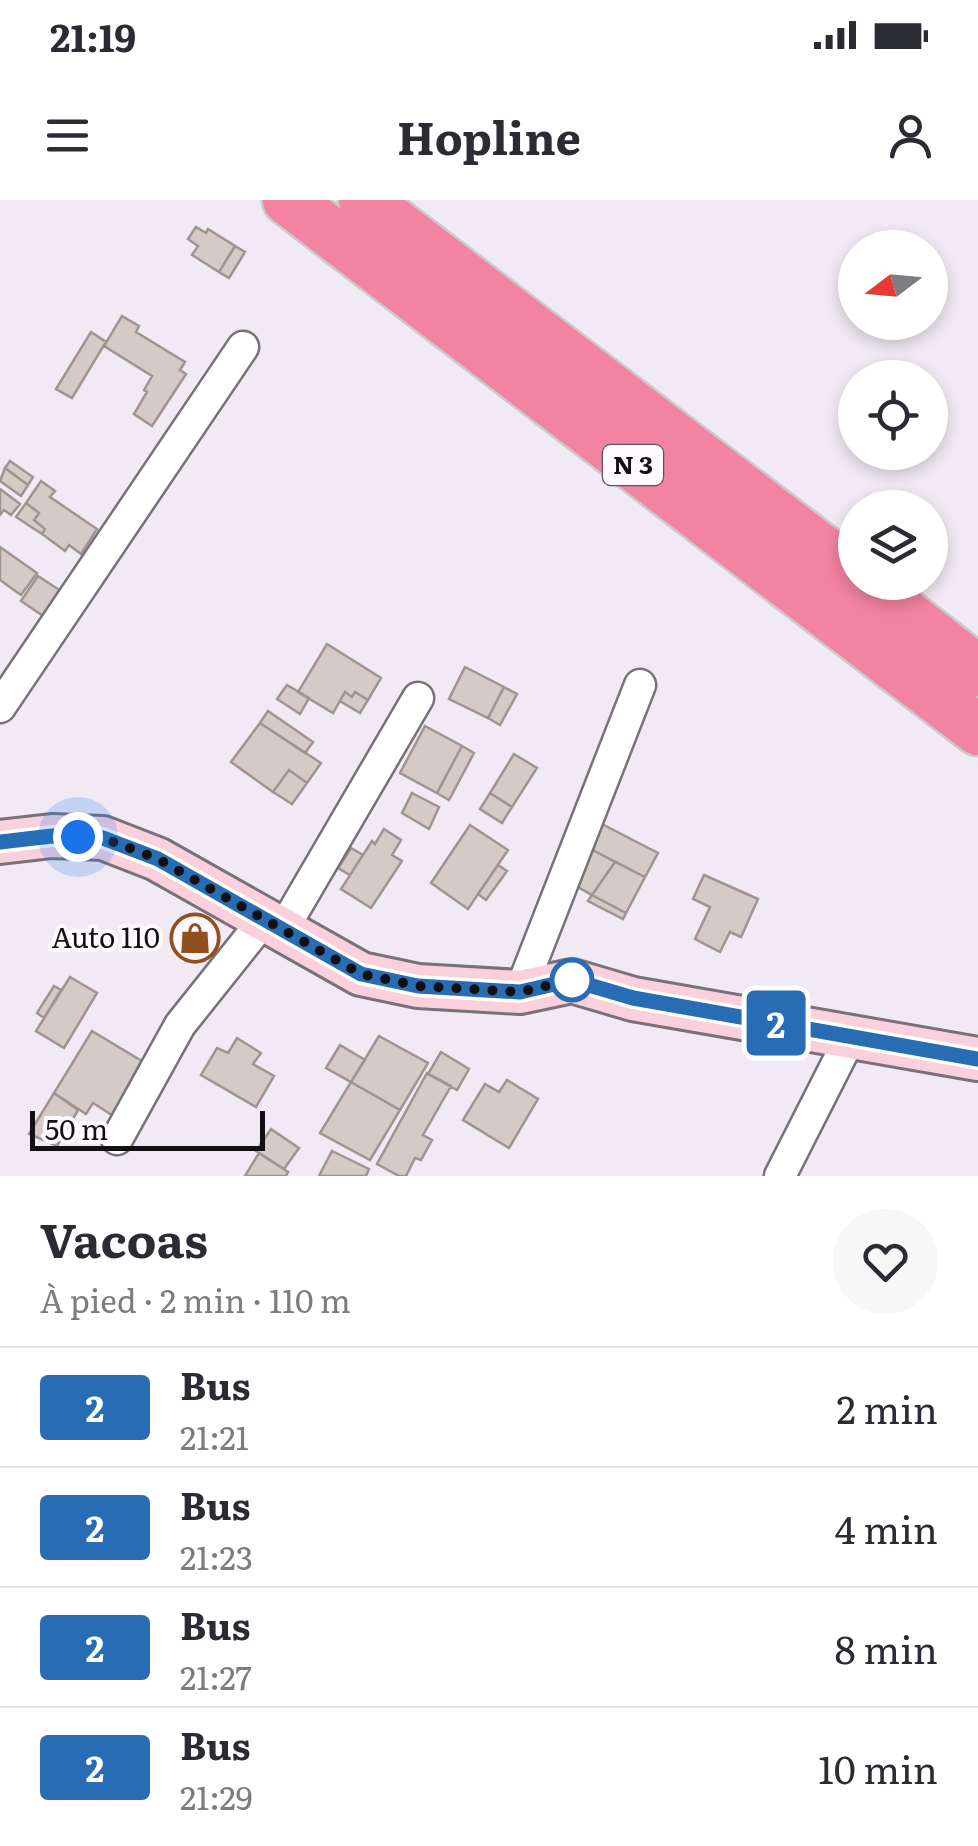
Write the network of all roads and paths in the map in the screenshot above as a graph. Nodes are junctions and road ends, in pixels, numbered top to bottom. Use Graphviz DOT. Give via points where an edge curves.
graph roads {
  1 [pos="288,200"];
  2 [pos="364,200"];
  3 [pos="243,347"];
  4 [pos="838,562"];
  5 [pos="887,600"];
  6 [pos="978,671"];
  7 [pos="640,685"];
  8 [pos="418,698"];
  9 [pos="0,707"];
  10 [pos="978,730"];
  11 [pos="0,842"];
  12 [pos="272,926"];
  13 [pos="520,992"];
  14 [pos="851,1036"];
  15 [pos="978,1059"];
  16 [pos="118,1139"];
  17 [pos="780,1176"];
  1 -- 10 [label="highway, N 3"];
  2 -- 4 [label="highway, N 3"];
  3 -- 9 [label="street"];
  5 -- 6 [label="highway"];
  7 -- 13 [label="street"];
  8 -- 12 [label="street"];
  11 -- 12 [label="main road" via="103,838 158,859"];
  12 -- 13 [label="main road" via="361,974 418,986"];
  12 -- 16 [label="street" via="180,1025"];
  13 -- 14 [label="main road" via="572,980 633,998"];
  14 -- 15 [label="main road"];
  14 -- 17 [label="street"];
}
